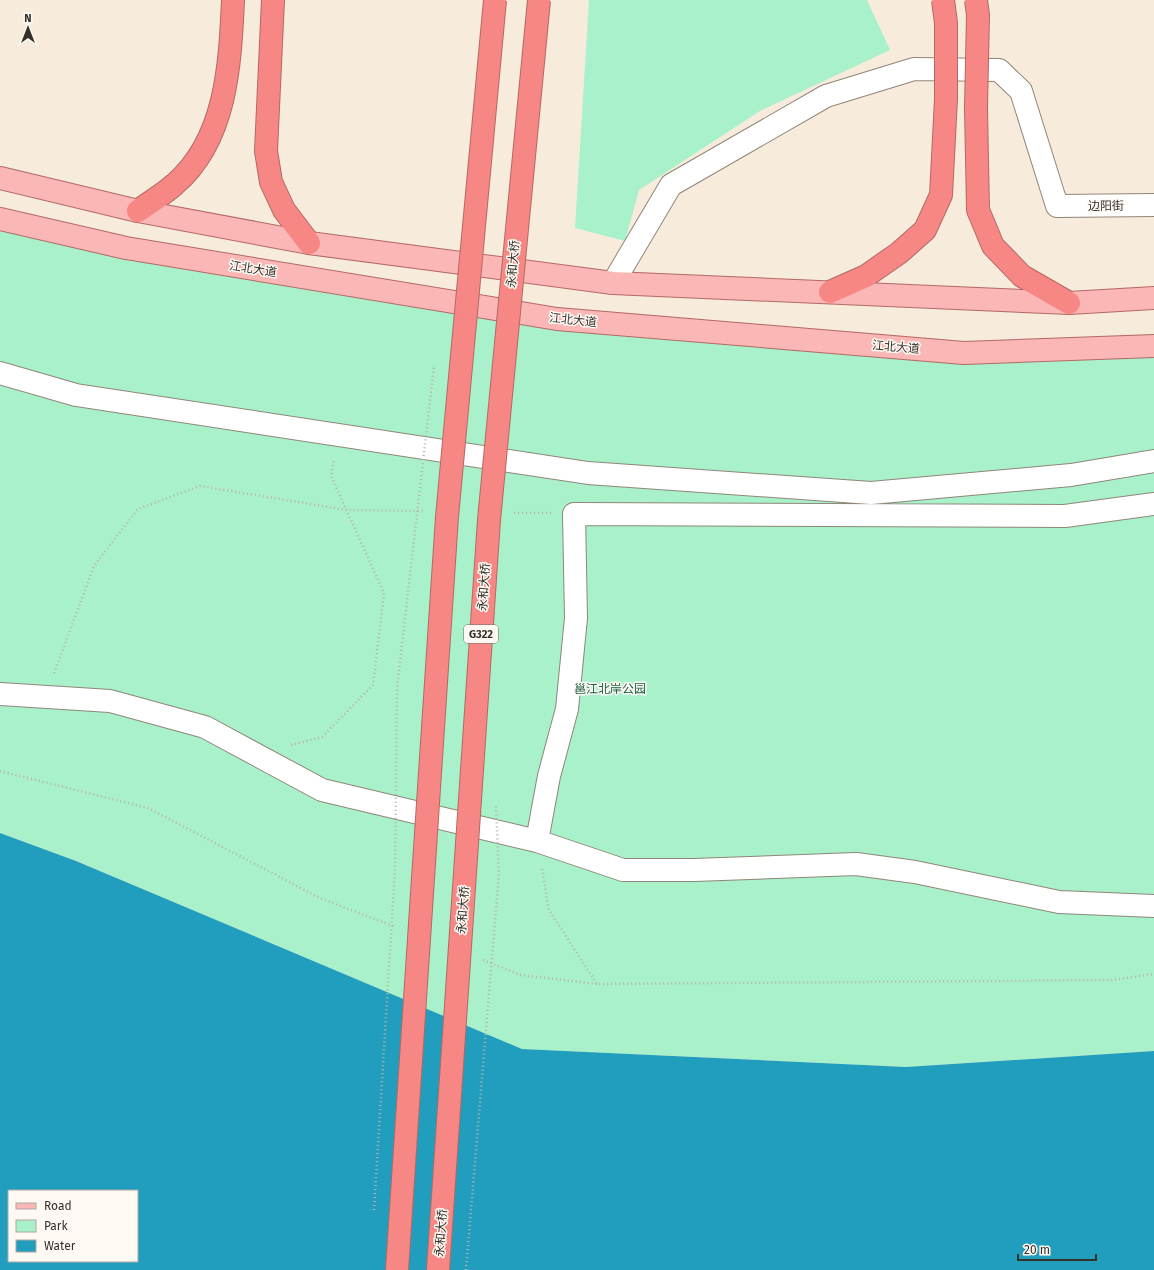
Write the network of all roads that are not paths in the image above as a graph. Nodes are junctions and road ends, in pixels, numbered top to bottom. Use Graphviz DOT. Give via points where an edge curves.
graph roads {
  1 [pos="233,0"];
  2 [pos="272,0"];
  3 [pos="495,0"];
  4 [pos="539,0"];
  5 [pos="943,0"];
  6 [pos="976,0"];
  7 [pos="0,178"];
  8 [pos="1154,205"];
  9 [pos="138,211"];
  10 [pos="0,219"];
  11 [pos="309,243"];
  12 [pos="613,283"];
  13 [pos="830,292"];
  14 [pos="1154,298"];
  15 [pos="1069,303"];
  16 [pos="1154,346"];
  17 [pos="0,373"];
  18 [pos="1154,462"];
  19 [pos="1154,504"];
  20 [pos="0,694"];
  21 [pos="537,841"];
  22 [pos="1154,906"];
  23 [pos="398,1270"];
  24 [pos="438,1270"];
  1 -- 9 [label="highway" via="231,52 218,118 201,153 176,184"];
  2 -- 11 [label="highway" via="266,151 271,182 284,210"];
  3 -- 23 [label="highway, bridge" via="447,517"];
  4 -- 24 [label="highway, 永和大桥 / G322, bridge" via="489,520"];
  5 -- 13 [label="highway, bridge" via="946,23 946,99 941,195 924,230 898,253 866,276"];
  6 -- 15 [label="highway, bridge" via="978,210 993,246 1022,276"];
  7 -- 9 [label="main road"];
  8 -- 12 [label="street, 边阳街" via="1057,206 1021,91 999,70 914,69 826,96 671,185"];
  9 -- 11 [label="main road"];
  10 -- 16 [label="main road, 江北大道" via="126,248 558,319 964,353"];
  11 -- 12 [label="main road"];
  12 -- 13 [label="main road"];
  13 -- 15 [label="main road"];
  14 -- 15 [label="main road"];
  17 -- 18 [label="street" via="76,395 588,473 871,493 1071,475"];
  19 -- 21 [label="street" via="1065,516 574,514 576,618 567,708 549,776"];
  20 -- 21 [label="street" via="110,701 205,727 322,790"];
  21 -- 22 [label="street" via="623,870 856,864 915,872 1059,902"];
}
